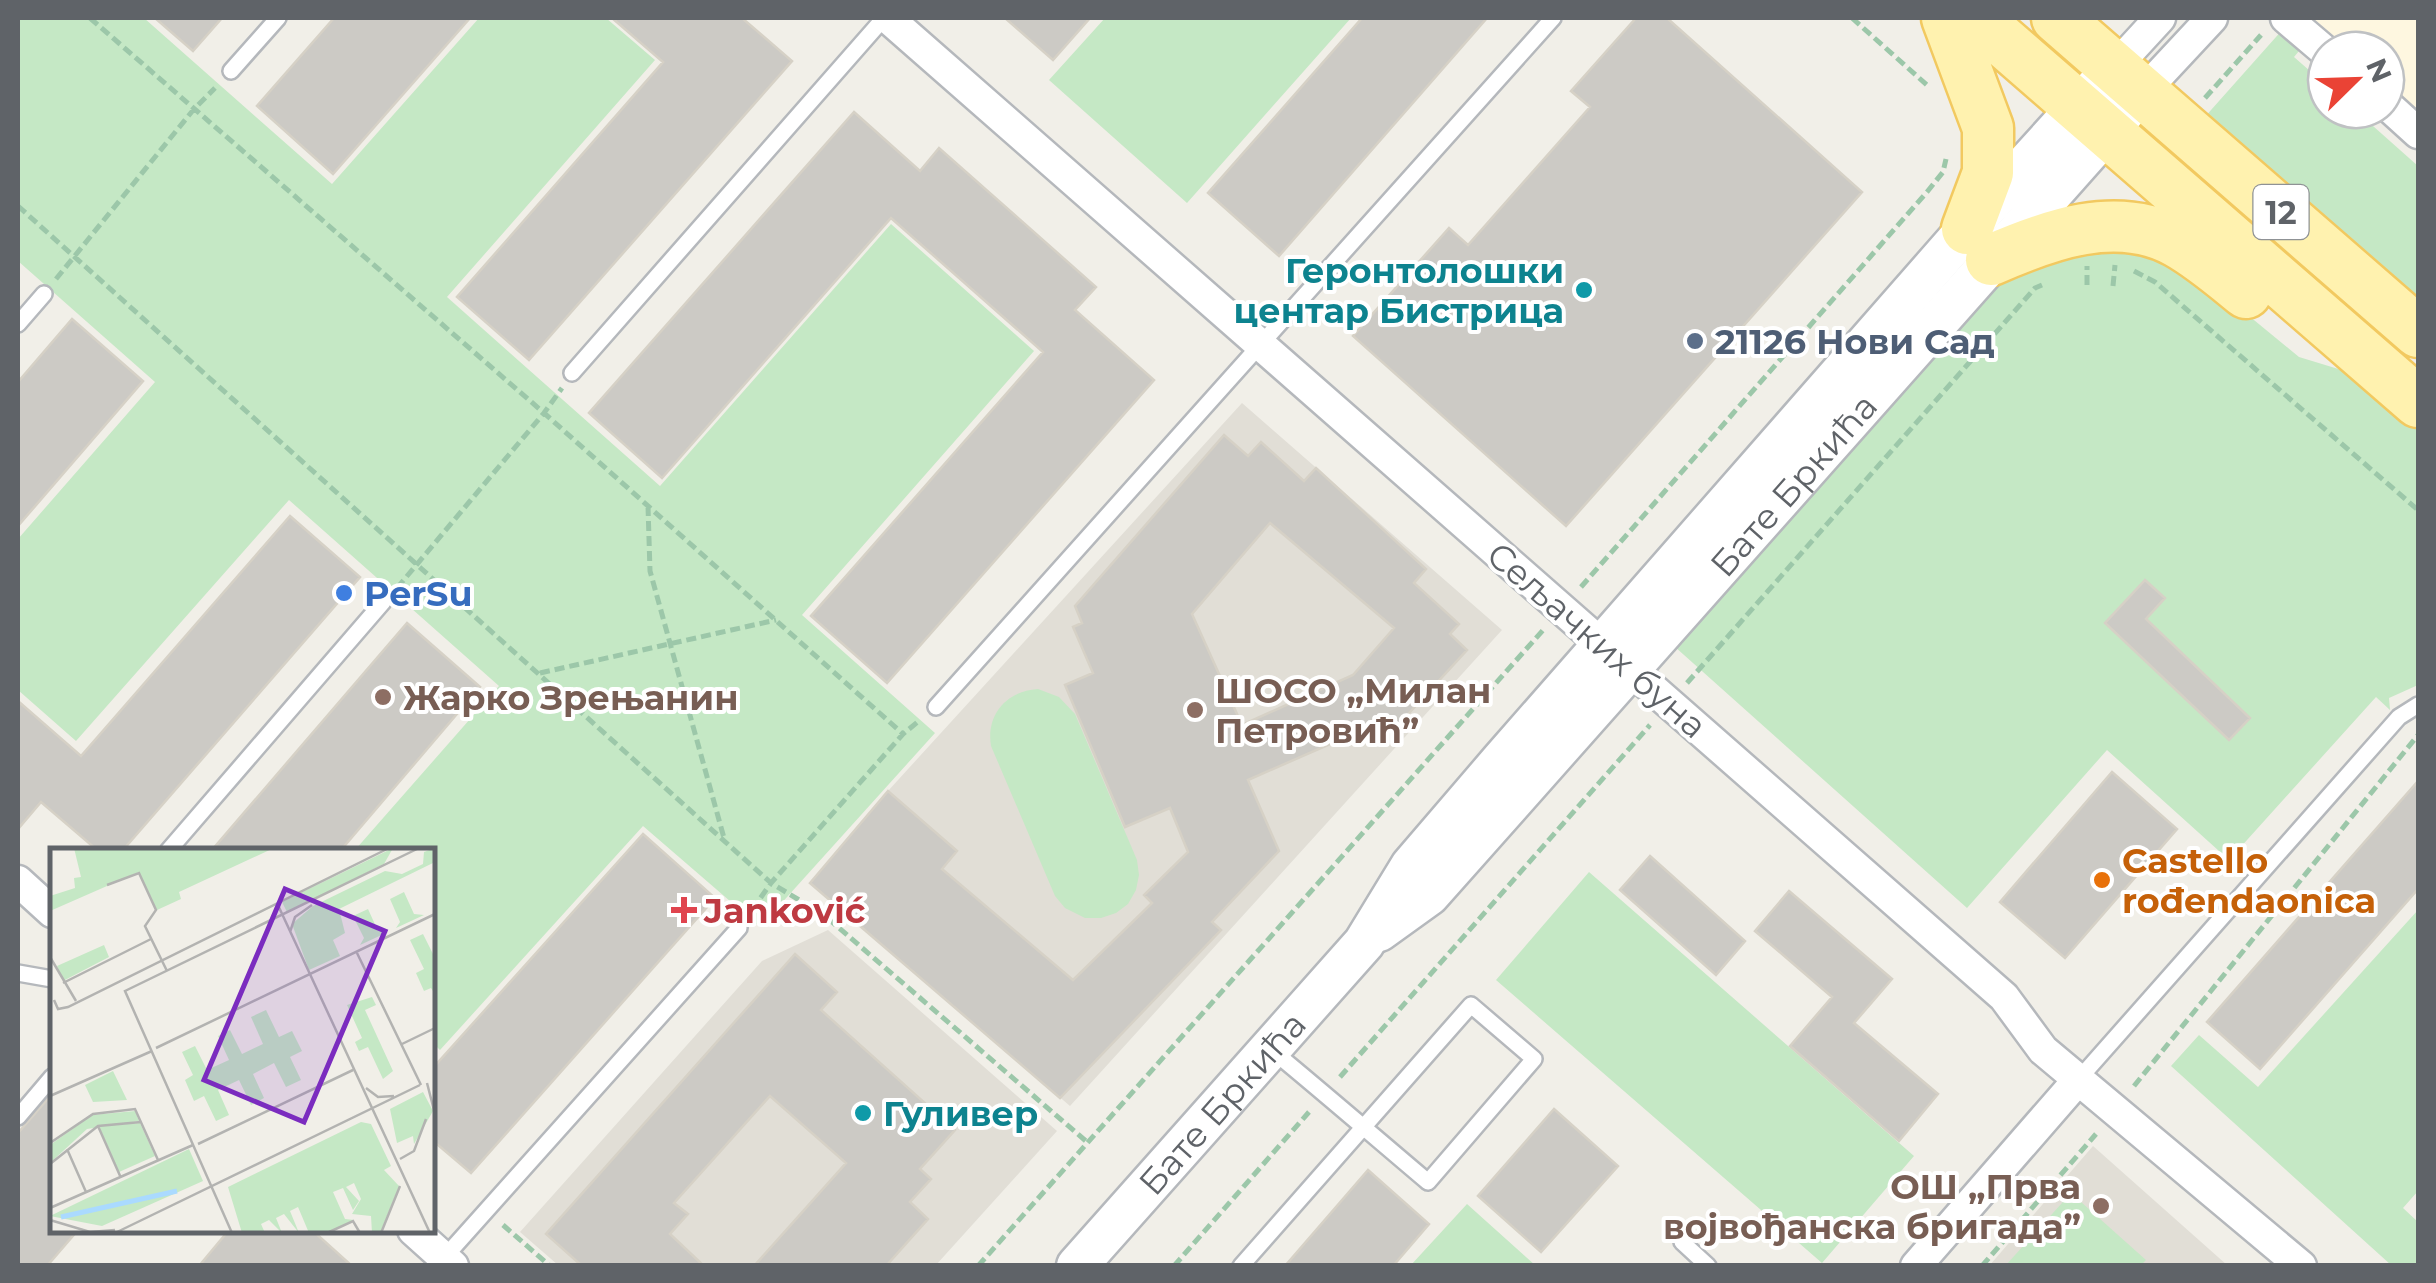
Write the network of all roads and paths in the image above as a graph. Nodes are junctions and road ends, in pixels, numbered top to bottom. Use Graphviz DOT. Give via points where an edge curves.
graph roads {
  1 [pos="90,18"];
  2 [pos="278,18"];
  3 [pos="886,18"];
  4 [pos="1553,18"];
  5 [pos="1852,18"];
  6 [pos="1947,18"];
  7 [pos="1976,18"];
  8 [pos="2057,18"];
  9 [pos="2160,18"];
  10 [pos="2212,18"];
  11 [pos="2275,24"];
  12 [pos="2306,41"];
  13 [pos="231,71"];
  14 [pos="2128,80"];
  15 [pos="1934,90"];
  16 [pos="2203,100"];
  17 [pos="194,109"];
  18 [pos="2093,118"];
  19 [pos="1946,158"];
  20 [pos="18,206"];
  21 [pos="1979,245"];
  22 [pos="73,256"];
  23 [pos="2100,266"];
  24 [pos="2036,288"];
  25 [pos="44,294"];
  26 [pos="18,324"];
  27 [pos="2418,332"];
  28 [pos="1260,344"];
  29 [pos="572,373"];
  30 [pos="2400,386"];
  31 [pos="544,413"];
  32 [pos="648,506"];
  33 [pos="2418,510"];
  34 [pos="418,565"];
  35 [pos="384,602"];
  36 [pos="1561,609"];
  37 [pos="776,620"];
  38 [pos="670,646"];
  39 [pos="1616,657"];
  40 [pos="538,674"];
  41 [pos="1669,704"];
  42 [pos="2418,706"];
  43 [pos="936,707"];
  44 [pos="903,734"];
  45 [pos="2418,736"];
  46 [pos="726,842"];
  47 [pos="170,848"];
  48 [pos="18,882"];
  49 [pos="771,883"];
  50 [pos="50,910"];
  51 [pos="739,928"];
  52 [pos="18,974"];
  53 [pos="50,979"];
  54 [pos="1270,1048"];
  55 [pos="50,1079"];
  56 [pos="2078,1080"];
  57 [pos="1325,1094"];
  58 [pos="2113,1110"];
  59 [pos="18,1117"];
  60 [pos="1363,1127"];
  61 [pos="1087,1142"];
  62 [pos="486,1210"];
  63 [pos="416,1233"];
  64 [pos="1682,1242"];
  65 [pos="444,1263"];
  66 [pos="550,1266"];
  67 [pos="978,1266"];
  68 [pos="1077,1266"];
  69 [pos="1174,1266"];
  70 [pos="1242,1266"];
  71 [pos="1708,1266"];
  72 [pos="1916,1266"];
  73 [pos="1982,1266"];
  74 [pos="2301,1266"];
  1 -- 17 [label="path"];
  2 -- 13 [label="lane"];
  3 -- 28 [label="street, Сељачких буна"];
  3 -- 29 [label="lane"];
  4 -- 28 [label="lane"];
  5 -- 15 [label="path"];
  6 -- 21 [label="main road" via="1988,128"];
  7 -- 18 [label="main road, 12"];
  8 -- 14 [label="main road, 12"];
  9 -- 14 [label="street, Бате Бркића"];
  10 -- 14 [label="street, Бате Бркића"];
  11 -- 12 [label="street"];
  11 -- 16 [label="path"];
  13 -- 17 [label="path"];
  14 -- 18 [label="street, Бате Бркића"];
  14 -- 27 [label="main road, 12"];
  17 -- 22 [label="path"];
  17 -- 31 [label="path"];
  18 -- 21 [label="street, Бате Бркића"];
  18 -- 30 [label="main road, 12"];
  19 -- 36 [label="path" via="1927,192"];
  20 -- 22 [label="path"];
  21 -- 30 [label="main road" via="2103,226 2174,240 2308,345"];
  21 -- 39 [label="street, Бате Бркића"];
  22 -- 25 [label="path"];
  22 -- 34 [label="path"];
  23 -- 33 [label="path" via="2156,282"];
  24 -- 41 [label="path"];
  25 -- 26 [label="lane"];
  28 -- 36 [label="street, Сељачких буна"];
  28 -- 43 [label="lane"];
  29 -- 31 [label="path"];
  31 -- 32 [label="path"];
  31 -- 34 [label="path"];
  32 -- 37 [label="path"];
  32 -- 38 [label="path" via="650,571"];
  34 -- 35 [label="path"];
  34 -- 40 [label="path"];
  35 -- 47 [label="lane"];
  36 -- 39 [label="street, Сељачких буна"];
  36 -- 61 [label="path"];
  37 -- 38 [label="path"];
  37 -- 44 [label="path"];
  38 -- 40 [label="path"];
  38 -- 46 [label="path"];
  39 -- 41 [label="street, Сељачких буна"];
  39 -- 54 [label="street, Бате Бркића" via="1411,866 1364,943"];
  40 -- 46 [label="path"];
  41 -- 56 [label="street, Сељачких буна" via="2004,997 2043,1050"];
  41 -- 57 [label="path"];
  42 -- 56 [label="lane" via="2399,717"];
  43 -- 44 [label="path"];
  44 -- 49 [label="path"];
  45 -- 58 [label="path"];
  46 -- 49 [label="path"];
  48 -- 50 [label="street"];
  49 -- 51 [label="path"];
  49 -- 61 [label="path" via="824,915"];
  51 -- 62 [label="lane"];
  52 -- 53 [label="lane"];
  54 -- 57 [label="lane"];
  54 -- 68 [label="street, Бате Бркића"];
  55 -- 59 [label="lane"];
  56 -- 58 [label="street, Сељачких буна"];
  56 -- 72 [label="street"];
  57 -- 60 [label="lane"];
  57 -- 69 [label="path"];
  58 -- 73 [label="path"];
  58 -- 74 [label="street, Сељачких буна"];
  60 -- 60 [label="lane" via="1428,1182 1534,1060 1471,1005"];
  60 -- 70 [label="lane"];
  61 -- 67 [label="path"];
  62 -- 65 [label="lane"];
  62 -- 66 [label="path"];
  63 -- 65 [label="street"];
  64 -- 71 [label="lane"];
}
